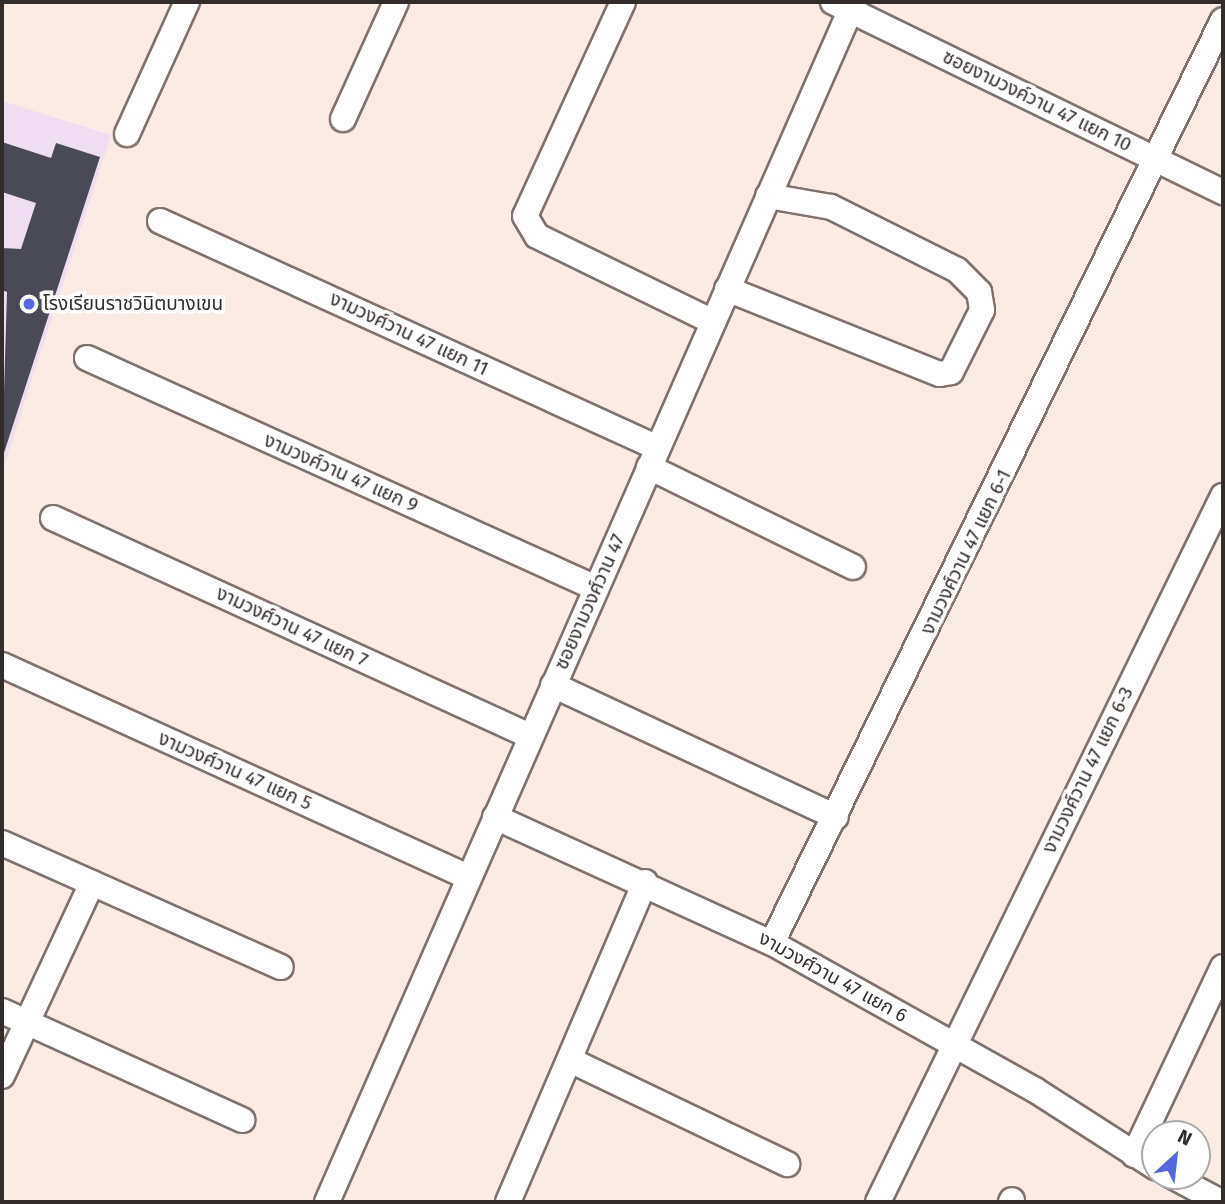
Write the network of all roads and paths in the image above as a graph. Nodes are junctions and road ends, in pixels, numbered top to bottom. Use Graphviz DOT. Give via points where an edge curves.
graph roads {
  1 [pos="187,2"];
  2 [pos="396,2"];
  3 [pos="623,2"];
  4 [pos="846,5"];
  5 [pos="1223,20"];
  6 [pos="343,118"];
  7 [pos="127,134"];
  8 [pos="1158,160"];
  9 [pos="1223,192"];
  10 [pos="768,196"];
  11 [pos="160,221"];
  12 [pos="727,289"];
  13 [pos="712,322"];
  14 [pos="87,358"];
  15 [pos="653,457"];
  16 [pos="1223,496"];
  17 [pos="53,518"];
  18 [pos="853,568"];
  19 [pos="596,588"];
  20 [pos="2,664"];
  21 [pos="553,685"];
  22 [pos="530,736"];
  23 [pos="495,817"];
  24 [pos="836,817"];
  25 [pos="2,843"];
  26 [pos="468,877"];
  27 [pos="645,882"];
  28 [pos="92,883"];
  29 [pos="772,943"];
  30 [pos="281,967"];
  31 [pos="1223,967"];
  32 [pos="2,1012"];
  33 [pos="28,1023"];
  34 [pos="952,1043"];
  35 [pos="569,1060"];
  36 [pos="2,1076"];
  37 [pos="243,1120"];
  38 [pos="1161,1120"];
  39 [pos="1141,1159"];
  40 [pos="787,1164"];
  41 [pos="1198,1190"];
  42 [pos="886,1197"];
  43 [pos="327,1202"];
  44 [pos="508,1202"];
  45 [pos="1221,1202"];
  1 -- 7 [label="street"];
  2 -- 6 [label="street"];
  3 -- 13 [label="street" via="525,216 537,236"];
  4 -- 8 [label="street, ซอยงามวงค์วาน 47 แยก 10"];
  4 -- 10 [label="street, ซอยงามวงศ์วาน 47"];
  5 -- 8 [label="street, งามวงศ์วาน 47 แยก 6-1"];
  8 -- 9 [label="street, ซอยงามวงค์วาน 47 แยก 10"];
  8 -- 24 [label="street, งามวงศ์วาน 47 แยก 6-1"];
  10 -- 12 [label="street, ซอยงามวงศ์วาน 47"];
  10 -- 12 [label="street" via="831,207 957,270 979,292 982,310 951,372 940,374"];
  11 -- 15 [label="street, งามวงศ์วาน 47 แยก 11"];
  12 -- 13 [label="street, ซอยงามวงศ์วาน 47"];
  13 -- 15 [label="street, ซอยงามวงศ์วาน 47"];
  14 -- 19 [label="street, งามวงศ์วาน 47 แยก 9"];
  15 -- 18 [label="street, งามวงศ์วาน 47 แยก 11"];
  15 -- 19 [label="street, ซอยงามวงศ์วาน 47"];
  16 -- 34 [label="street, งามวงศ์วาน 47 แยก 6-3"];
  17 -- 22 [label="street, งามวงศ์วาน 47 แยก 7"];
  19 -- 21 [label="street, ซอยงามวงศ์วาน 47"];
  20 -- 26 [label="street, งามวงศ์วาน 47 แยก 5"];
  21 -- 22 [label="street, ซอยงามวงศ์วาน 47"];
  21 -- 24 [label="street"];
  22 -- 23 [label="street, ซอยงามวงศ์วาน 47"];
  23 -- 26 [label="street, ซอยงามวงศ์วาน 47"];
  23 -- 27 [label="street, งามวงศ์วาน 47 แยก 6"];
  24 -- 29 [label="street, งามวงศ์วาน 47 แยก 6-1"];
  25 -- 28 [label="street"];
  26 -- 43 [label="street, ซอยงามวงศ์วาน 47"];
  27 -- 29 [label="street, งามวงศ์วาน 47 แยก 6"];
  27 -- 35 [label="street"];
  28 -- 30 [label="street"];
  28 -- 33 [label="street"];
  29 -- 34 [label="street, งามวงศ์วาน 47 แยก 6"];
  31 -- 38 [label="street"];
  32 -- 33 [label="street"];
  33 -- 36 [label="street"];
  33 -- 37 [label="street"];
  34 -- 39 [label="street, งามวงศ์วาน 47 แยก 6"];
  34 -- 42 [label="street, งามวงศ์วาน 47 แยก 6-3"];
  35 -- 40 [label="street"];
  35 -- 44 [label="street"];
  41 -- 45 [label="street"];
}
